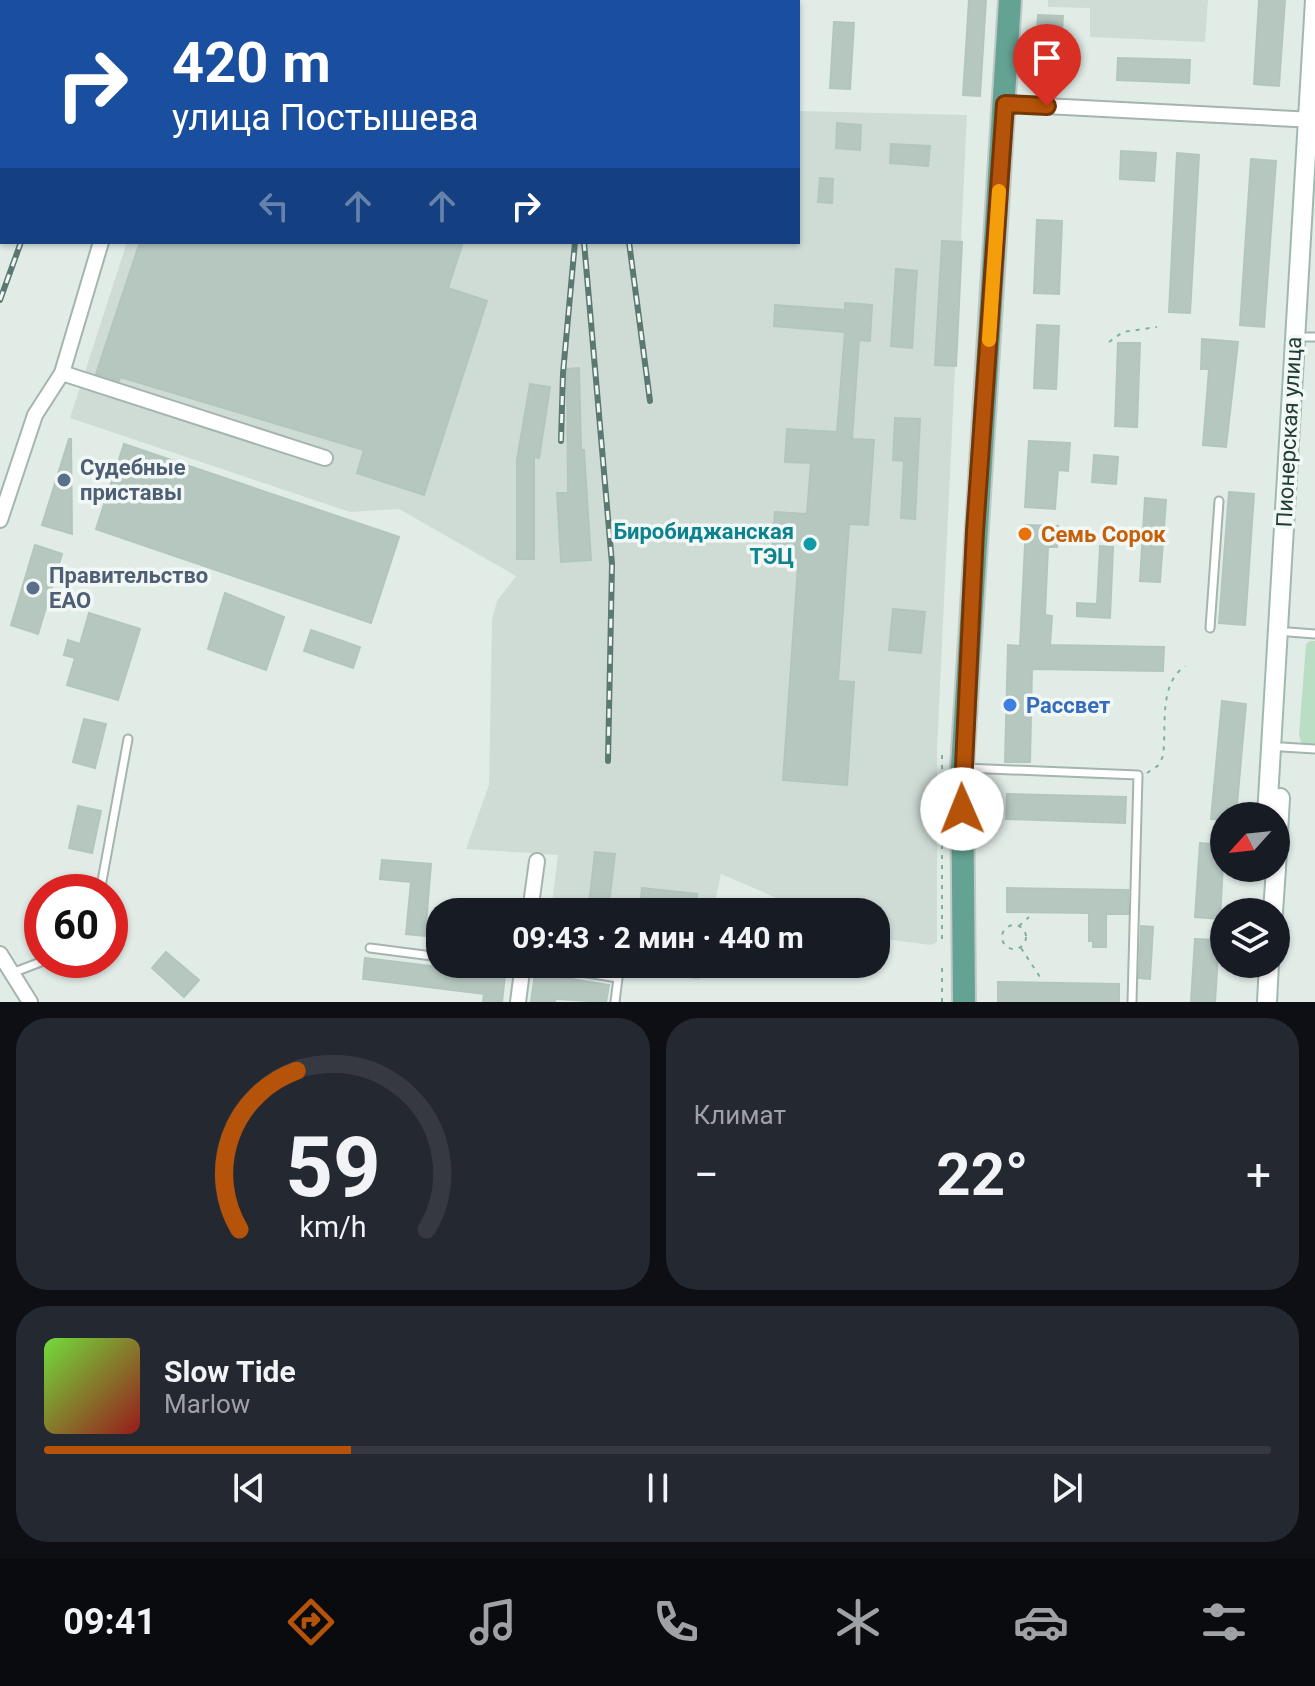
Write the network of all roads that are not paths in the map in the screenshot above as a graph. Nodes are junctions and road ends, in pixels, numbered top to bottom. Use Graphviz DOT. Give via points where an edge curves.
graph roads {
  1 [pos="1010,0"];
  2 [pos="1315,0"];
  3 [pos="1005,104"];
  4 [pos="1312,120"];
  5 [pos="1315,213"];
  6 [pos="100,244"];
  7 [pos="1305,336"];
  8 [pos="62,373"];
  9 [pos="325,458"];
  10 [pos="1219,501"];
  11 [pos="0,520"];
  12 [pos="1210,628"];
  13 [pos="1283,632"];
  14 [pos="1315,634"];
  15 [pos="128,739"];
  16 [pos="1277,747"];
  17 [pos="1315,749"];
  18 [pos="962,767"];
  19 [pos="1269,802"];
  20 [pos="1277,802"];
  21 [pos="537,861"];
  22 [pos="103,874"];
  23 [pos="532,898"];
  24 [pos="370,948"];
  25 [pos="0,954"];
  26 [pos="426,955"];
  27 [pos="24,969"];
  28 [pos="10,974"];
  29 [pos="523,978"];
  30 [pos="618,978"];
  31 [pos="1257,978"];
  32 [pos="1268,978"];
  33 [pos="30,1002"];
  34 [pos="518,1002"];
  35 [pos="615,1002"];
  36 [pos="964,1002"];
  37 [pos="1132,1002"];
  38 [pos="1255,1002"];
  39 [pos="1267,1002"];
  1 -- 3 [label="main road"];
  2 -- 4 [label="main road, Пионерская улица"];
  3 -- 4 [label="street"];
  3 -- 18 [label="main road"];
  4 -- 7 [label="main road, Пионерская улица"];
  5 -- 7 [label="main road, Пионерская улица"];
  6 -- 8 [label="street"];
  7 -- 13 [label="main road, Пионерская улица"];
  8 -- 9 [label="street"];
  8 -- 11 [label="street" via="35,415"];
  10 -- 12 [label="lane"];
  13 -- 14 [label="lane"];
  13 -- 16 [label="main road, Пионерская улица"];
  15 -- 22 [label="lane"];
  16 -- 17 [label="lane"];
  16 -- 19 [label="main road, Пионерская улица"];
  16 -- 20 [label="main road, Пионерская улица"];
  18 -- 36 [label="main road"];
  18 -- 37 [label="lane" via="1138,775"];
  21 -- 23 [label="street"];
  24 -- 26 [label="lane"];
  25 -- 28 [label="street"];
  27 -- 28 [label="lane"];
  28 -- 33 [label="street"];
  29 -- 34 [label="street"];
  30 -- 35 [label="lane"];
  31 -- 38 [label="main road"];
  32 -- 39 [label="main road"];
}
